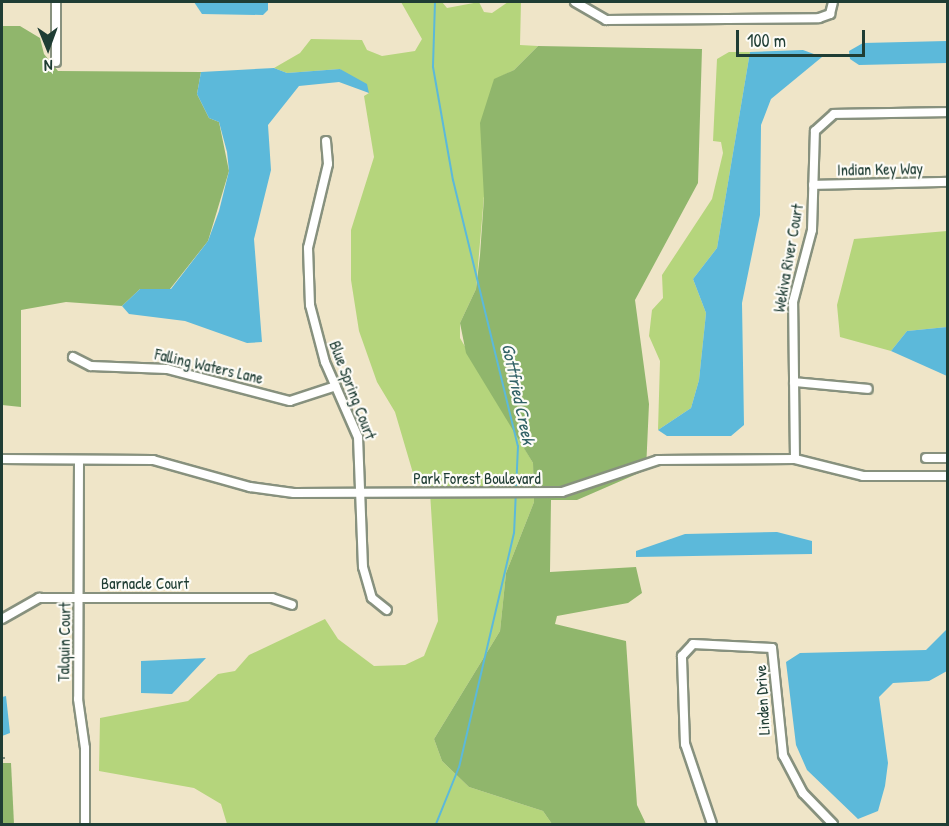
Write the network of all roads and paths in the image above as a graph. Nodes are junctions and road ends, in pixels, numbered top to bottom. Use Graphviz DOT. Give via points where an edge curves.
graph roads {
  1 [pos="56,2"];
  2 [pos="575,2"];
  3 [pos="833,2"];
  4 [pos="56,62"];
  5 [pos="948,112"];
  6 [pos="326,141"];
  7 [pos="948,182"];
  8 [pos="813,184"];
  9 [pos="73,357"];
  10 [pos="794,382"];
  11 [pos="336,386"];
  12 [pos="868,389"];
  13 [pos="926,458"];
  14 [pos="948,458"];
  15 [pos="2,459"];
  16 [pos="795,459"];
  17 [pos="79,460"];
  18 [pos="948,476"];
  19 [pos="362,493"];
  20 [pos="80,598"];
  21 [pos="292,605"];
  22 [pos="387,610"];
  23 [pos="2,619"];
  24 [pos="2,758"];
  25 [pos="5,758"];
  26 [pos="85,825"];
  27 [pos="712,825"];
  28 [pos="833,825"];
  1 -- 4 [label="street"];
  2 -- 3 [label="street" via="606,20 826,17"];
  5 -- 8 [label="street, Wekiva River Court" via="830,115 813,138"];
  6 -- 11 [label="street, Blue Spring Court" via="328,164 311,220 307,277 316,333"];
  7 -- 8 [label="street, Indian Key Way"];
  8 -- 10 [label="street, Wekiva River Court" via="812,230 793,302"];
  9 -- 11 [label="street, Falling Waters Lane" via="91,366 167,369 290,401"];
  10 -- 12 [label="street"];
  10 -- 16 [label="street, Wekiva River Court"];
  11 -- 19 [label="street, Blue Spring Court" via="358,437"];
  13 -- 14 [label="street"];
  15 -- 17 [label="street, Park Forest Boulevard"];
  16 -- 18 [label="street, Park Forest Boulevard" via="863,476"];
  16 -- 19 [label="street, Park Forest Boulevard" via="648,461 562,492"];
  17 -- 19 [label="street, Park Forest Boulevard" via="153,460 274,492"];
  17 -- 20 [label="street, Talquin Court"];
  19 -- 22 [label="street, Blue Spring Court" via="366,583 372,598"];
  20 -- 21 [label="street, Barnacle Court" via="272,598"];
  20 -- 23 [label="street, Barnacle Court" via="39,598"];
  20 -- 26 [label="street, Talquin Court"];
  24 -- 25 [label="path"];
  27 -- 28 [label="street, Linden Drive" via="685,744 682,656 693,644 772,648 783,755 803,793"];
}
